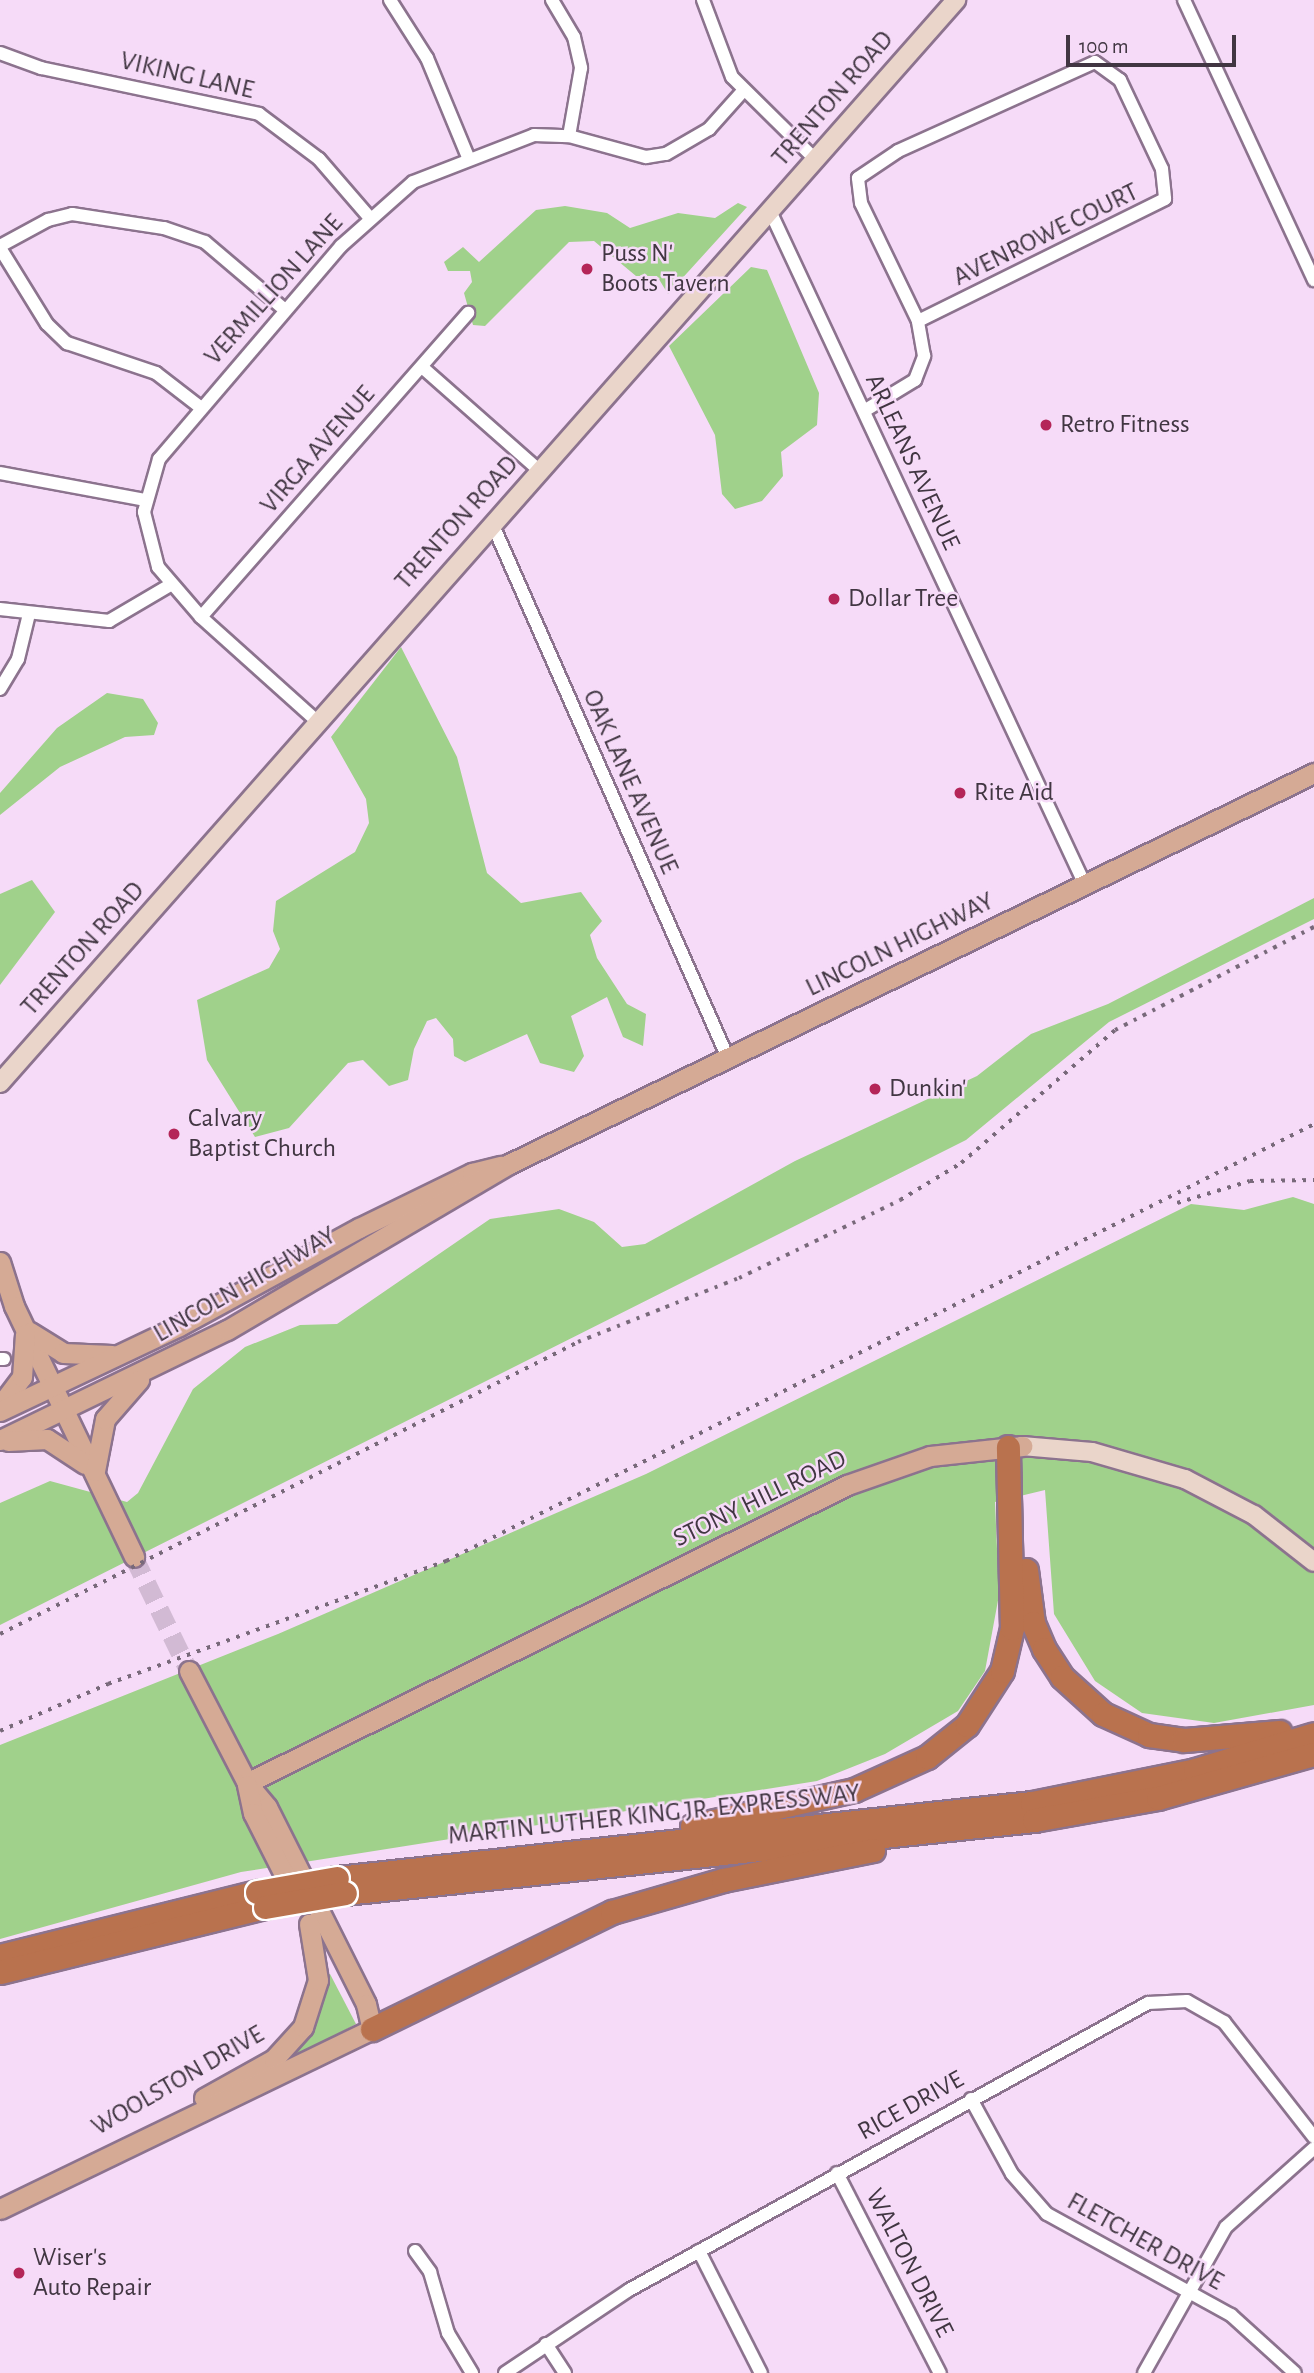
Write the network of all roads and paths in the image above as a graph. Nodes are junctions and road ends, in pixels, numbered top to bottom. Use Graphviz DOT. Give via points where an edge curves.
graph roads {
  1 [pos="390,0"];
  2 [pos="552,0"];
  3 [pos="704,0"];
  4 [pos="956,0"];
  5 [pos="1184,0"];
  6 [pos="0,53"];
  7 [pos="743,91"];
  8 [pos="569,136"];
  9 [pos="468,157"];
  10 [pos="815,159"];
  11 [pos="769,211"];
  12 [pos="369,217"];
  13 [pos="0,247"];
  14 [pos="1314,280"];
  15 [pos="285,310"];
  16 [pos="468,313"];
  17 [pos="918,321"];
  18 [pos="422,367"];
  19 [pos="200,407"];
  20 [pos="863,411"];
  21 [pos="539,470"];
  22 [pos="0,472"];
  23 [pos="146,500"];
  24 [pos="492,523"];
  25 [pos="170,585"];
  26 [pos="0,609"];
  27 [pos="29,614"];
  28 [pos="201,617"];
  29 [pos="0,689"];
  30 [pos="319,723"];
  31 [pos="1314,773"];
  32 [pos="1084,885"];
  33 [pos="728,1058"];
  34 [pos="0,1083"];
  35 [pos="509,1164"];
  36 [pos="0,1262"];
  37 [pos="0,1289"];
  38 [pos="14,1307"];
  39 [pos="24,1326"];
  40 [pos="128,1351"];
  41 [pos="151,1368"];
  42 [pos="55,1387"];
  43 [pos="0,1408"];
  44 [pos="62,1409"];
  45 [pos="0,1441"];
  46 [pos="1015,1446"];
  47 [pos="95,1475"];
  48 [pos="134,1557"];
  49 [pos="1314,1562"];
  50 [pos="189,1671"];
  51 [pos="1314,1723"];
  52 [pos="1314,1734"];
  53 [pos="1314,1754"];
  54 [pos="247,1783"];
  55 [pos="1034,1820"];
  56 [pos="547,1853"];
  57 [pos="341,1886"];
  58 [pos="261,1899"];
  59 [pos="309,1924"];
  60 [pos="0,1956"];
  61 [pos="0,1972"];
  62 [pos="372,2029"];
  63 [pos="971,2099"];
  64 [pos="1314,2137"];
  65 [pos="1314,2148"];
  66 [pos="88,2164"];
  67 [pos="837,2174"];
  68 [pos="0,2209"];
  69 [pos="415,2251"];
  70 [pos="699,2251"];
  71 [pos="1187,2292"];
  72 [pos="546,2344"];
  73 [pos="471,2373"];
  74 [pos="505,2373"];
  75 [pos="565,2373"];
  76 [pos="761,2373"];
  77 [pos="940,2373"];
  78 [pos="1144,2373"];
  79 [pos="1295,2373"];
  1 -- 9 [label="street" via="432,67"];
  2 -- 8 [label="street" via="574,37 581,68"];
  3 -- 7 [label="street"];
  4 -- 10 [label="main road, TRENTON ROAD"];
  5 -- 14 [label="street"];
  6 -- 12 [label="street, VIKING LANE" via="40,68 259,114 319,159"];
  7 -- 8 [label="street, VERMILLION LANE" via="709,129 666,154 631,155"];
  7 -- 10 [label="street"];
  8 -- 9 [label="street, VERMILLION LANE" via="534,135"];
  9 -- 12 [label="street, VERMILLION LANE" via="413,182"];
  10 -- 11 [label="main road, TRENTON ROAD"];
  11 -- 20 [label="street, ARLEANS AVENUE"];
  11 -- 21 [label="main road, TRENTON ROAD"];
  12 -- 15 [label="street, VERMILLION LANE"];
  13 -- 15 [label="street" via="48,219 72,214 164,228 205,242"];
  13 -- 19 [label="street" via="47,324 67,343 156,373"];
  15 -- 19 [label="street, VERMILLION LANE"];
  16 -- 18 [label="street, VIRGA AVENUE"];
  17 -- 17 [label="street, AVENROWE COURT" via="1165,199 1162,169 1111,68 1083,64 863,171 857,188 861,203"];
  17 -- 20 [label="street" via="924,356 915,380"];
  18 -- 21 [label="street"];
  18 -- 28 [label="street, VIRGA AVENUE"];
  19 -- 23 [label="street, VERMILLION LANE" via="159,459"];
  20 -- 32 [label="street, ARLEANS AVENUE"];
  21 -- 24 [label="main road, TRENTON ROAD"];
  22 -- 23 [label="street"];
  23 -- 25 [label="street, VERMILLION LANE" via="148,539"];
  24 -- 30 [label="main road, TRENTON ROAD"];
  24 -- 33 [label="street, OAK LANE AVENUE"];
  25 -- 27 [label="street" via="109,621"];
  25 -- 28 [label="street, VERMILLION LANE"];
  26 -- 27 [label="street"];
  27 -- 29 [label="street" via="18,659"];
  28 -- 30 [label="street, VERMILLION LANE"];
  30 -- 34 [label="main road, TRENTON ROAD"];
  31 -- 32 [label="main road, LINCOLN HIGHWAY"];
  32 -- 33 [label="main road, LINCOLN HIGHWAY"];
  33 -- 35 [label="main road, LINCOLN HIGHWAY"];
  35 -- 40 [label="main road, LINCOLN HIGHWAY" via="472,1173 359,1228"];
  35 -- 41 [label="main road, LINCOLN HIGHWAY" via="479,1187"];
  36 -- 38 [label="main road"];
  37 -- 38 [label="main road"];
  38 -- 39 [label="main road"];
  39 -- 40 [label="main road" via="50,1348 77,1356"];
  39 -- 42 [label="main road"];
  39 -- 43 [label="main road" via="22,1377"];
  40 -- 42 [label="main road, LINCOLN HIGHWAY"];
  41 -- 44 [label="main road, LINCOLN HIGHWAY"];
  41 -- 47 [label="main road" via="105,1419 95,1446"];
  42 -- 43 [label="main road, LINCOLN HIGHWAY"];
  42 -- 44 [label="main road"];
  44 -- 45 [label="main road, LINCOLN HIGHWAY"];
  44 -- 47 [label="main road"];
  45 -- 47 [label="main road" via="59,1443"];
  46 -- 49 [label="main road, STONY HILL ROAD" via="1092,1452 1185,1479 1254,1515"];
  46 -- 51 [label="highway" via="1033,1623 1051,1662 1088,1704 1133,1729 1184,1740 1240,1739"];
  46 -- 54 [label="main road, STONY HILL ROAD" via="930,1456 847,1485"];
  46 -- 56 [label="highway" via="1010,1641 992,1692 955,1737 912,1766 834,1797"];
  47 -- 48 [label="main road"];
  50 -- 54 [label="main road, WOOLSTON DRIVE"];
  52 -- 56 [label="highway, MARTIN LUTHER KING JR. EXPRESSWAY" via="1195,1770 1032,1803"];
  53 -- 55 [label="highway, MARTIN LUTHER KING JR. EXPRESSWAY" via="1158,1798"];
  54 -- 59 [label="main road, WOOLSTON DRIVE" via="253,1813"];
  54 -- 62 [label="main road, WOOLSTON DRIVE" via="267,1807 366,2004"];
  55 -- 57 [label="highway, MARTIN LUTHER KING JR. EXPRESSWAY"];
  55 -- 62 [label="highway" via="753,1873 637,1904 566,1931"];
  56 -- 57 [label="highway, MARTIN LUTHER KING JR. EXPRESSWAY"];
  57 -- 58 [label="highway, MARTIN LUTHER KING JR. EXPRESSWAY, bridge"];
  58 -- 60 [label="highway, MARTIN LUTHER KING JR. EXPRESSWAY"];
  58 -- 61 [label="highway, MARTIN LUTHER KING JR. EXPRESSWAY"];
  59 -- 62 [label="main road, WOOLSTON DRIVE"];
  59 -- 66 [label="main road, WOOLSTON DRIVE" via="318,1960 316,1993 303,2027 283,2052"];
  62 -- 66 [label="main road, WOOLSTON DRIVE"];
  63 -- 64 [label="street, RICE DRIVE" via="1134,2008 1187,2001 1224,2022"];
  63 -- 67 [label="street, RICE DRIVE"];
  63 -- 71 [label="street, FLETCHER DRIVE" via="1012,2174 1048,2214"];
  65 -- 71 [label="street" via="1237,2213"];
  66 -- 68 [label="main road, WOOLSTON DRIVE"];
  67 -- 70 [label="street, RICE DRIVE"];
  67 -- 77 [label="street, WALTON DRIVE"];
  69 -- 73 [label="street" via="430,2272 448,2333"];
  70 -- 72 [label="street, RICE DRIVE"];
  70 -- 76 [label="street"];
  71 -- 78 [label="street"];
  71 -- 79 [label="street, FLETCHER DRIVE" via="1248,2327"];
  72 -- 74 [label="street, RICE DRIVE"];
  72 -- 75 [label="street"];
}
